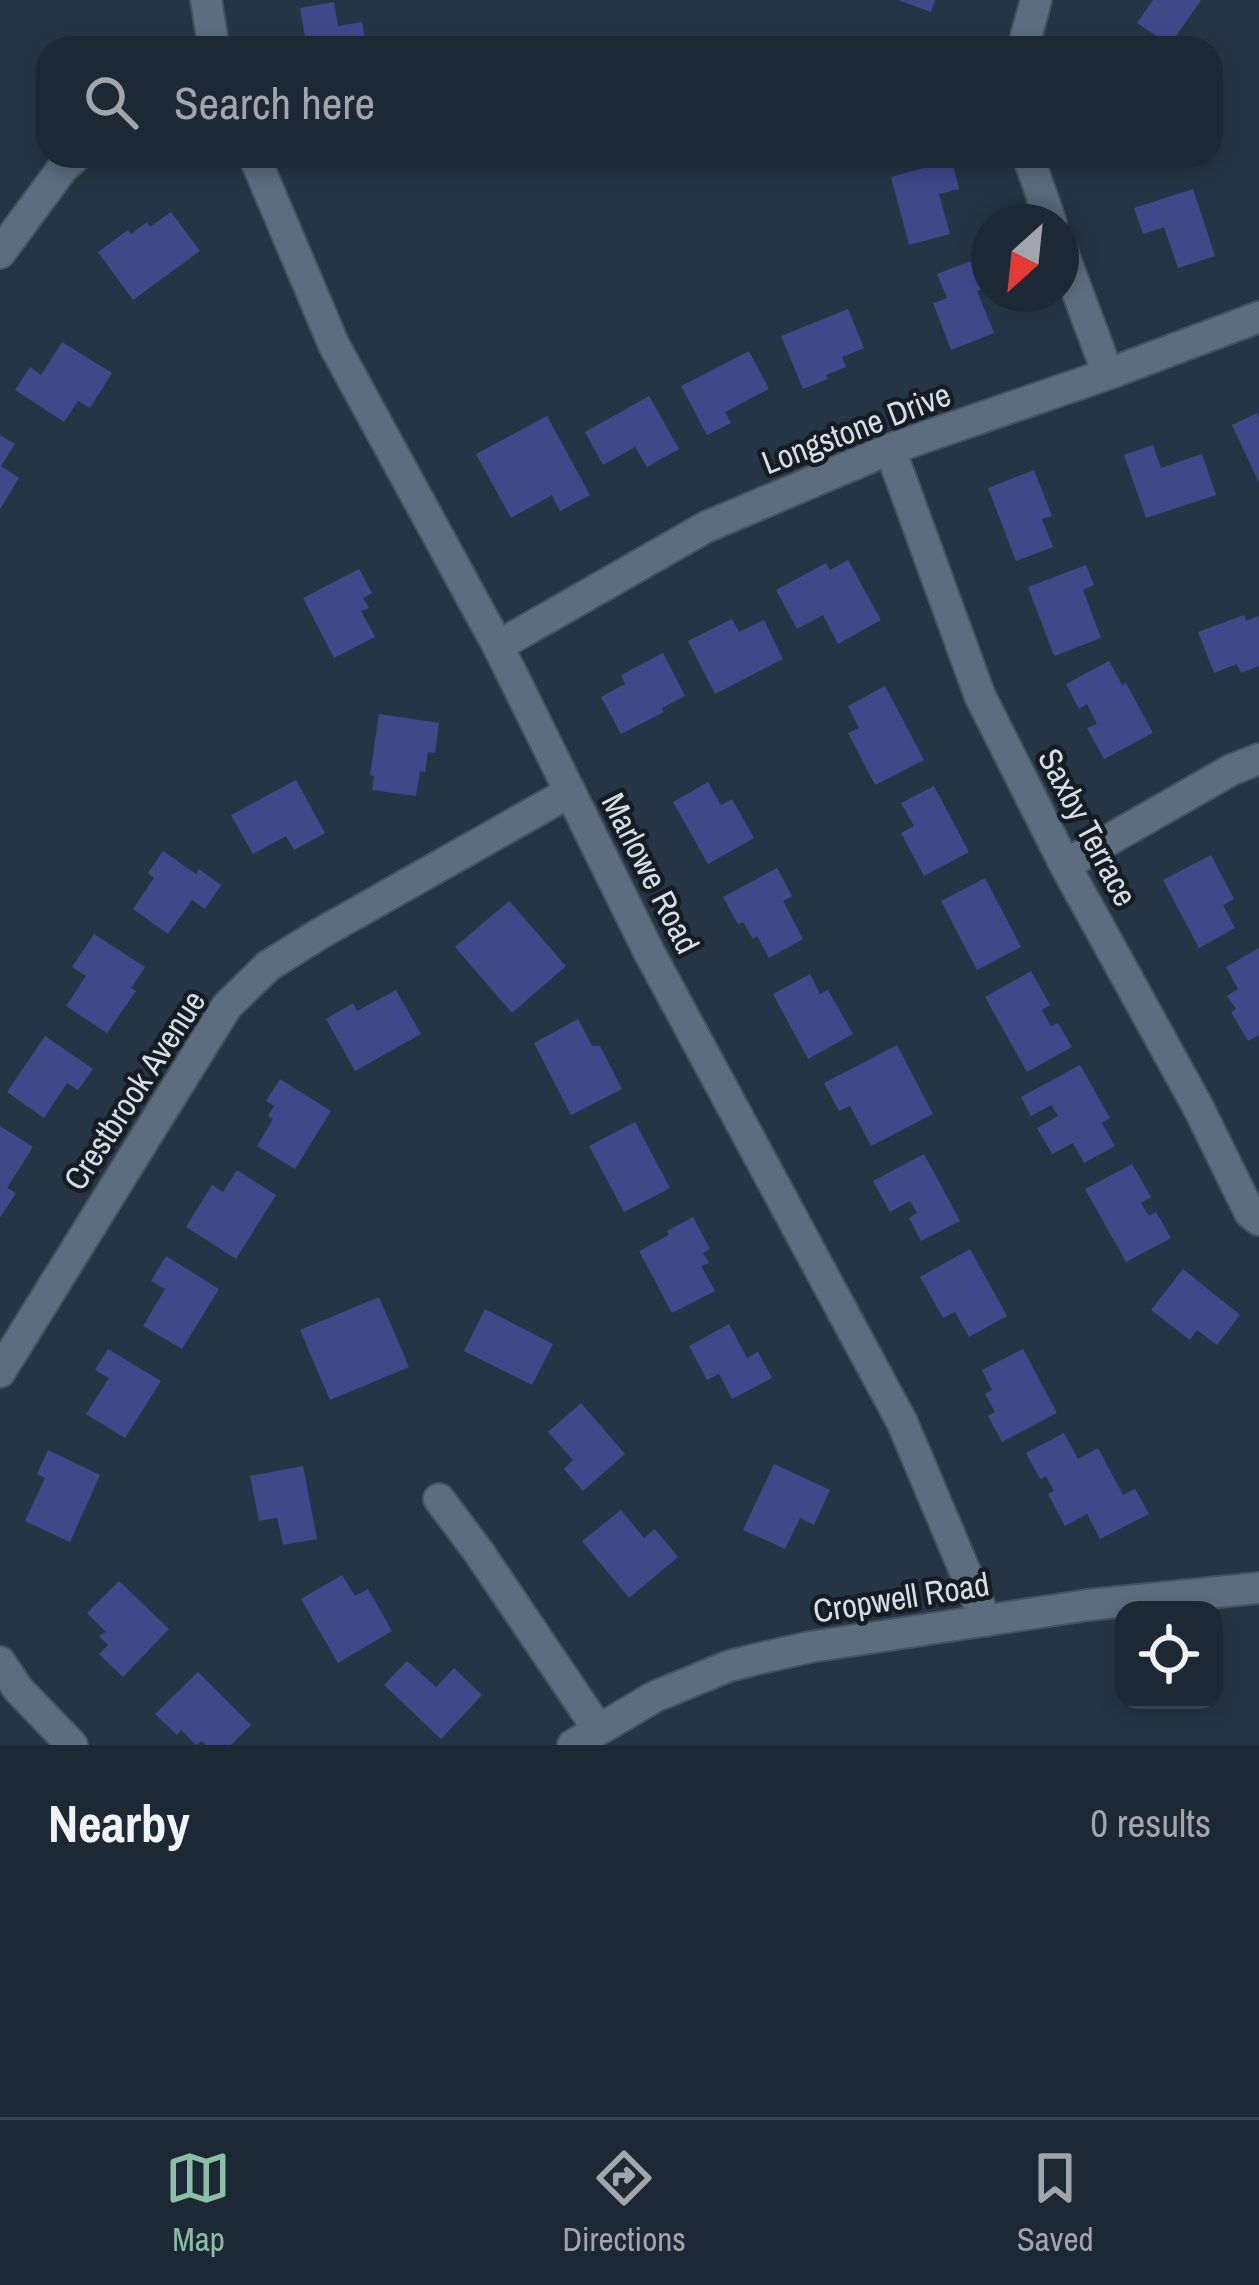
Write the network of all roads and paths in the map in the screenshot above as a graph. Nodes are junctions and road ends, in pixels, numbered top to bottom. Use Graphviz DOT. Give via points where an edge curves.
graph roads {
  1 [pos="206,0"];
  2 [pos="1036,0"];
  3 [pos="212,36"];
  4 [pos="1026,36"];
  5 [pos="63,168"];
  6 [pos="259,168"];
  7 [pos="1032,168"];
  8 [pos="1045,204"];
  9 [pos="0,253"];
  10 [pos="1079,296"];
  11 [pos="1259,317"];
  12 [pos="1108,374"];
  13 [pos="890,449"];
  14 [pos="498,646"];
  15 [pos="1259,759"];
  16 [pos="570,792"];
  17 [pos="1065,865"];
  18 [pos="1259,1220"];
  19 [pos="0,1372"];
  20 [pos="439,1499"];
  21 [pos="1259,1588"];
  22 [pos="986,1621"];
  23 [pos="0,1662"];
  24 [pos="585,1737"];
  25 [pos="72,1745"];
  1 -- 3 [label="street"];
  2 -- 4 [label="street"];
  5 -- 9 [label="street"];
  6 -- 14 [label="street, Marlowe Road" via="334,345"];
  7 -- 8 [label="street"];
  10 -- 12 [label="street"];
  11 -- 12 [label="street, Longstone Drive"];
  12 -- 13 [label="street, Longstone Drive"];
  13 -- 14 [label="street, Longstone Drive" via="706,527"];
  13 -- 17 [label="street, Saxby Terrace" via="980,696"];
  14 -- 16 [label="street, Marlowe Road"];
  15 -- 17 [label="street"];
  16 -- 19 [label="street, Crestbrook Avenue" via="268,966 227,1006"];
  16 -- 22 [label="street, Marlowe Road" via="902,1422"];
  17 -- 18 [label="street, Saxby Terrace"];
  20 -- 24 [label="street" via="478,1551"];
  21 -- 22 [label="street, Cropwell Road"];
  22 -- 24 [label="street, Cropwell Road" via="729,1666"];
  23 -- 25 [label="street"];
}
